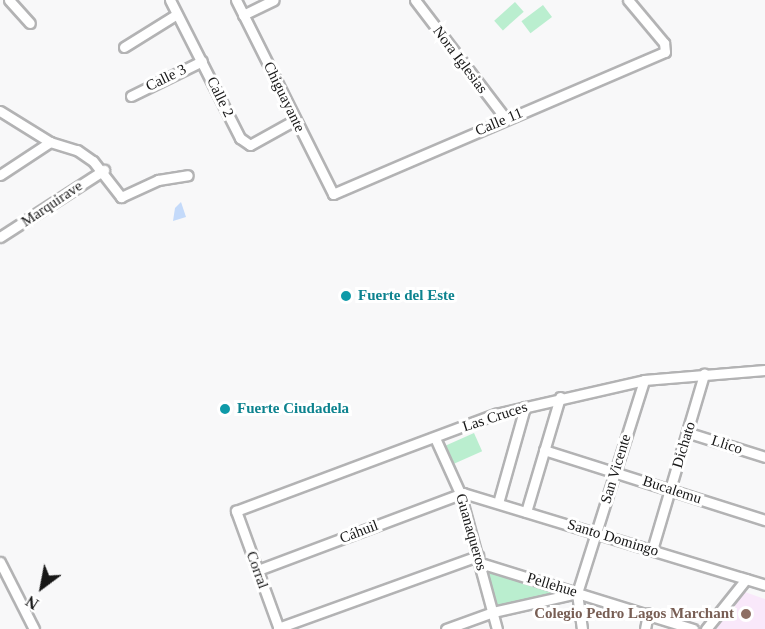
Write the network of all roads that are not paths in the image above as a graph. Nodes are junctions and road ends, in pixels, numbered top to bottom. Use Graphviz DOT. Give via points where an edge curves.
graph roads {
  1 [pos="9,0"];
  2 [pos="170,0"];
  3 [pos="236,0"];
  4 [pos="274,0"];
  5 [pos="415,0"];
  6 [pos="628,0"];
  7 [pos="177,14"];
  8 [pos="243,15"];
  9 [pos="30,23"];
  10 [pos="124,47"];
  11 [pos="202,61"];
  12 [pos="131,96"];
  13 [pos="0,111"];
  14 [pos="506,119"];
  15 [pos="295,120"];
  16 [pos="50,142"];
  17 [pos="104,170"];
  18 [pos="0,175"];
  19 [pos="188,175"];
  20 [pos="333,194"];
  21 [pos="1,238"];
  22 [pos="765,370"];
  23 [pos="704,374"];
  24 [pos="644,380"];
  25 [pos="560,397"];
  26 [pos="525,407"];
  27 [pos="689,432"];
  28 [pos="435,438"];
  29 [pos="544,450"];
  30 [pos="765,457"];
  31 [pos="615,472"];
  32 [pos="671,489"];
  33 [pos="460,493"];
  34 [pos="498,503"];
  35 [pos="236,511"];
  36 [pos="526,512"];
  37 [pos="764,516"];
  38 [pos="596,533"];
  39 [pos="652,550"];
  40 [pos="479,560"];
  41 [pos="0,562"];
  42 [pos="258,570"];
  43 [pos="746,579"];
  44 [pos="765,585"];
  45 [pos="577,593"];
  46 [pos="493,612"];
  47 [pos="648,614"];
  48 [pos="34,629"];
  49 [pos="279,629"];
  50 [pos="446,629"];
  51 [pos="497,629"];
  52 [pos="582,629"];
  53 [pos="645,629"];
  54 [pos="693,629"];
  55 [pos="706,629"];
  1 -- 9 [label="street"];
  2 -- 7 [label="street, Calle 2"];
  3 -- 8 [label="street, Chiguayante"];
  4 -- 8 [label="street"];
  5 -- 14 [label="street, Nora Iglesias"];
  6 -- 14 [label="street, Calle 11" via="664,43 665,52"];
  7 -- 10 [label="street"];
  7 -- 11 [label="street, Calle 2"];
  8 -- 15 [label="street, Chiguayante"];
  11 -- 12 [label="street, Calle 3"];
  11 -- 15 [label="street, Calle 2" via="240,138 250,146"];
  13 -- 16 [label="street"];
  14 -- 20 [label="street, Calle 11"];
  15 -- 20 [label="street, Chiguayante"];
  16 -- 17 [label="street" via="77,150"];
  16 -- 18 [label="street"];
  17 -- 19 [label="street" via="121,197 158,180"];
  17 -- 21 [label="street, Marquirave"];
  22 -- 23 [label="street, Las Cruces"];
  23 -- 24 [label="street, Las Cruces"];
  23 -- 27 [label="street, Dichato"];
  24 -- 25 [label="street, Las Cruces"];
  24 -- 31 [label="street, San Vicente"];
  25 -- 26 [label="street, Las Cruces"];
  25 -- 29 [label="street"];
  26 -- 28 [label="street, Las Cruces"];
  26 -- 34 [label="street"];
  27 -- 30 [label="street, Llico"];
  27 -- 32 [label="street, Dichato"];
  28 -- 33 [label="street, Guanaqueros"];
  28 -- 35 [label="street, Las Cruces"];
  29 -- 31 [label="street, Bucalemu"];
  29 -- 36 [label="street"];
  31 -- 32 [label="street, Bucalemu"];
  31 -- 38 [label="street, San Vicente"];
  32 -- 37 [label="street, Bucalemu"];
  32 -- 39 [label="street, Dichato"];
  33 -- 34 [label="street, Santo Domingo"];
  33 -- 40 [label="street, Guanaqueros"];
  33 -- 42 [label="street, Cáhuil"];
  34 -- 36 [label="street, Santo Domingo"];
  35 -- 42 [label="street, Corral"];
  36 -- 38 [label="street, Santo Domingo"];
  38 -- 39 [label="street, Santo Domingo"];
  38 -- 45 [label="street, San Vicente"];
  39 -- 43 [label="street, Santo Domingo"];
  40 -- 45 [label="street, Pellehue"];
  40 -- 46 [label="street, Guanaqueros"];
  40 -- 49 [label="street"];
  41 -- 48 [label="street"];
  42 -- 49 [label="street, Corral"];
  43 -- 44 [label="street, Santo Domingo"];
  43 -- 55 [label="street"];
  45 -- 46 [label="street"];
  45 -- 47 [label="street, Pellehue"];
  45 -- 52 [label="street, San Vicente"];
  46 -- 50 [label="street"];
  46 -- 51 [label="street, Guanaqueros"];
  47 -- 53 [label="street"];
  47 -- 54 [label="street, Pellehue"];
}
